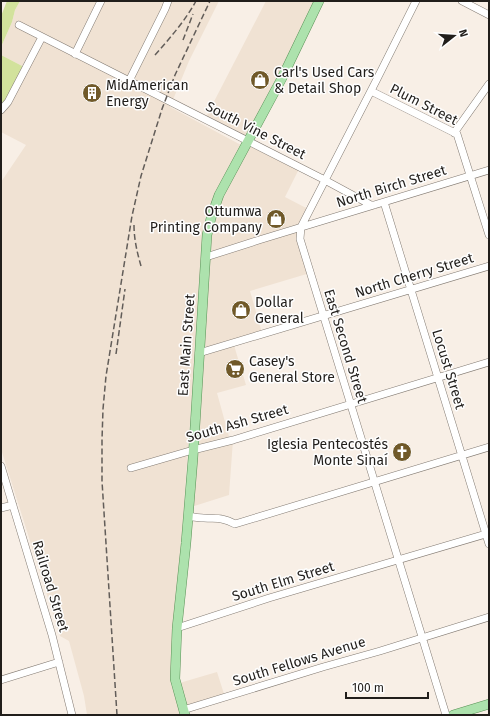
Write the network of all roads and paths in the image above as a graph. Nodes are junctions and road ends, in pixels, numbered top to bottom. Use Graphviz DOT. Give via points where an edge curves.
graph roads {
  1 [pos="101,1"];
  2 [pos="168,1"];
  3 [pos="319,1"];
  4 [pos="416,1"];
  5 [pos="462,1"];
  6 [pos="489,15"];
  7 [pos="19,25"];
  8 [pos="42,37"];
  9 [pos="76,54"];
  10 [pos="129,80"];
  11 [pos="489,84"];
  12 [pos="371,91"];
  13 [pos="1,110"];
  14 [pos="454,133"];
  15 [pos="248,141"];
  16 [pos="489,170"];
  17 [pos="471,176"];
  18 [pos="325,180"];
  19 [pos="384,202"];
  20 [pos="374,205"];
  21 [pos="301,227"];
  22 [pos="489,236"];
  23 [pos="206,257"];
  24 [pos="489,266"];
  25 [pos="411,290"];
  26 [pos="324,316"];
  27 [pos="199,353"];
  28 [pos="489,362"];
  29 [pos="438,377"];
  30 [pos="350,404"];
  31 [pos="489,447"];
  32 [pos="193,450"];
  33 [pos="462,455"];
  34 [pos="1,466"];
  35 [pos="131,468"];
  36 [pos="374,482"];
  37 [pos="13,505"];
  38 [pos="1,508"];
  39 [pos="188,516"];
  40 [pos="487,533"];
  41 [pos="489,544"];
  42 [pos="398,560"];
  43 [pos="489,617"];
  44 [pos="176,628"];
  45 [pos="423,638"];
  46 [pos="59,662"];
  47 [pos="1,680"];
  48 [pos="489,704"];
  49 [pos="184,712"];
  50 [pos="72,715"];
  51 [pos="446,715"];
  52 [pos="454,715"];
  1 -- 9 [label="street"];
  2 -- 10 [label="street"];
  3 -- 15 [label="main road, East Main Street"];
  4 -- 12 [label="street"];
  5 -- 6 [label="street"];
  7 -- 8 [label="street, South Vine Street"];
  8 -- 9 [label="street, South Vine Street"];
  8 -- 13 [label="street" via="8,102"];
  9 -- 10 [label="street, South Vine Street"];
  10 -- 15 [label="street, South Vine Street"];
  11 -- 14 [label="street"];
  12 -- 14 [label="street, Plum Street"];
  12 -- 18 [label="street"];
  14 -- 17 [label="street, Plum Street" via="458,134"];
  15 -- 18 [label="street, South Vine Street"];
  15 -- 23 [label="main road, East Main Street" via="213,211"];
  16 -- 17 [label="street, North Birch Street"];
  17 -- 19 [label="street, North Birch Street"];
  17 -- 22 [label="street, Plum Street"];
  18 -- 20 [label="street, South Vine Street"];
  18 -- 21 [label="street"];
  19 -- 20 [label="street, North Birch Street"];
  19 -- 25 [label="street, Locust Street"];
  20 -- 21 [label="street, North Birch Street"];
  21 -- 23 [label="street, North Birch Street"];
  21 -- 26 [label="street, East Second Street" via="300,239"];
  23 -- 27 [label="main road, East Main Street"];
  24 -- 25 [label="street, North Cherry Street"];
  25 -- 26 [label="street, North Cherry Street"];
  25 -- 29 [label="street, Locust Street"];
  26 -- 27 [label="street, North Cherry Street"];
  26 -- 30 [label="street, East Second Street"];
  27 -- 32 [label="main road, East Main Street"];
  28 -- 29 [label="street, South Ash Street"];
  29 -- 30 [label="street, South Ash Street"];
  29 -- 33 [label="street, Locust Street"];
  30 -- 32 [label="street, South Ash Street"];
  30 -- 36 [label="street, East Second Street"];
  31 -- 33 [label="street"];
  32 -- 35 [label="street, South Ash Street"];
  32 -- 39 [label="main road, East Main Street"];
  33 -- 36 [label="street"];
  33 -- 40 [label="street, Locust Street"];
  34 -- 37 [label="street, Railroad Street"];
  36 -- 39 [label="street" via="235,524 219,518"];
  36 -- 42 [label="street, East Second Street"];
  37 -- 38 [label="street"];
  37 -- 46 [label="street, Railroad Street"];
  39 -- 44 [label="main road, East Main Street"];
  40 -- 41 [label="street, Locust Street"];
  40 -- 42 [label="street, South Elm Street"];
  42 -- 44 [label="street, South Elm Street"];
  42 -- 45 [label="street, East Second Street"];
  43 -- 45 [label="street, South Fellows Avenue"];
  44 -- 49 [label="main road, East Main Street" via="175,679"];
  45 -- 49 [label="street, South Fellows Avenue"];
  45 -- 51 [label="street, East Second Street"];
  46 -- 47 [label="street"];
  46 -- 50 [label="street, Railroad Street"];
  48 -- 52 [label="main road"];
}
